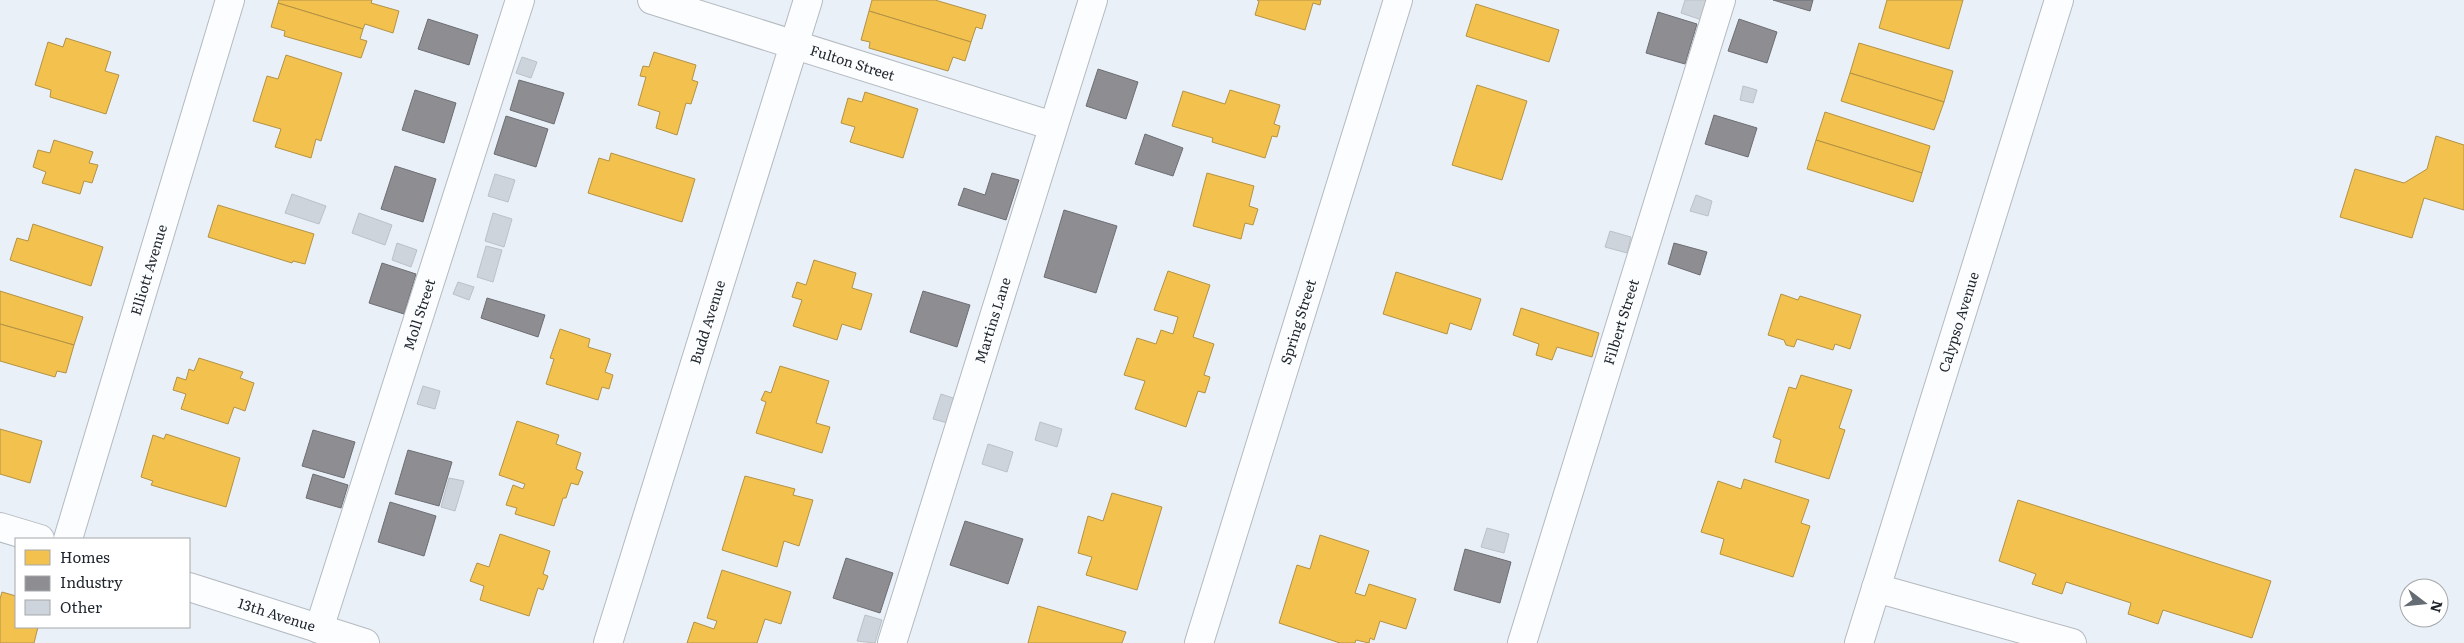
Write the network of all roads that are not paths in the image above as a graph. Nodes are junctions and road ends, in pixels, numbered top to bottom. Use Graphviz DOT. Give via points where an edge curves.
graph roads {
  1 [pos="230,0"];
  2 [pos="520,0"];
  3 [pos="652,0"];
  4 [pos="808,0"];
  5 [pos="1093,0"];
  6 [pos="1398,0"];
  7 [pos="1721,0"];
  8 [pos="2060,0"];
  9 [pos="794,44"];
  10 [pos="1053,126"];
  11 [pos="0,527"];
  12 [pos="37,538"];
  13 [pos="68,538"];
  14 [pos="190,587"];
  15 [pos="1876,588"];
  16 [pos="320,629"];
  17 [pos="365,643"];
  18 [pos="608,643"];
  19 [pos="892,643"];
  20 [pos="1199,643"];
  21 [pos="1522,643"];
  22 [pos="1859,643"];
  23 [pos="2072,643"];
  1 -- 13 [label="street, Elliott Avenue"];
  2 -- 16 [label="street, Moll Street"];
  3 -- 9 [label="street, Fulton Street"];
  4 -- 9 [label="street, Budd Avenue"];
  5 -- 10 [label="street, Martins Lane"];
  6 -- 20 [label="street, Spring Street"];
  7 -- 21 [label="street, Filbert Street"];
  8 -- 15 [label="street, Calypso Avenue"];
  9 -- 10 [label="street, Fulton Street"];
  9 -- 18 [label="street, Budd Avenue"];
  10 -- 19 [label="street, Martins Lane"];
  11 -- 12 [label="street"];
  14 -- 16 [label="street, 13th Avenue"];
  15 -- 22 [label="street, Calypso Avenue"];
  15 -- 23 [label="street"];
  16 -- 17 [label="street, 13th Avenue"];
}
